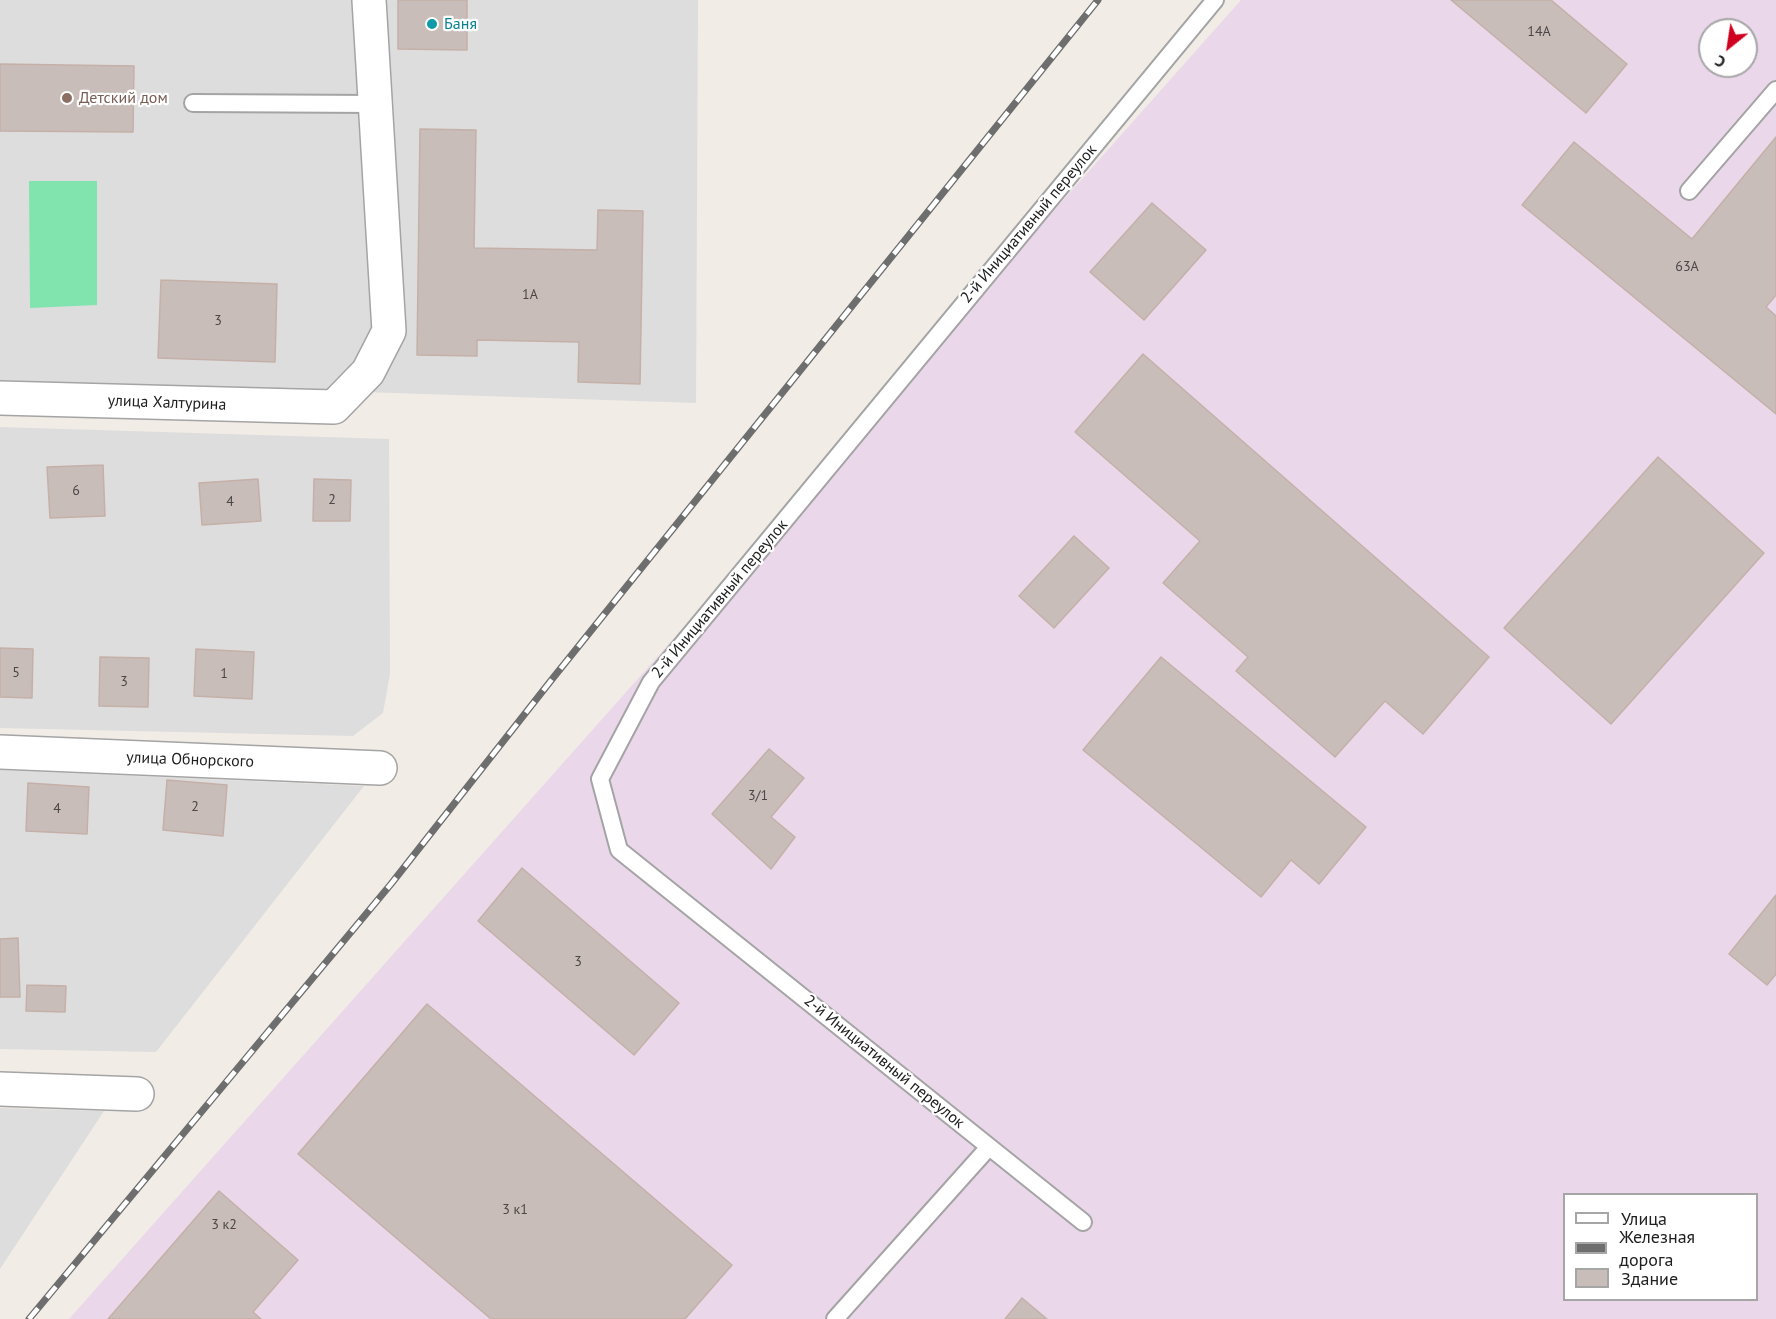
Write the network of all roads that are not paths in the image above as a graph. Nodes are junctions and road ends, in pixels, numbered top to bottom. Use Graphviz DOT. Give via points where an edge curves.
graph roads {
  1 [pos="369,0"];
  2 [pos="1215,0"];
  3 [pos="1776,90"];
  4 [pos="193,103"];
  5 [pos="375,104"];
  6 [pos="1689,191"];
  7 [pos="0,398"];
  8 [pos="0,752"];
  9 [pos="380,768"];
  10 [pos="0,1089"];
  11 [pos="136,1094"];
  12 [pos="989,1146"];
  13 [pos="1083,1222"];
  14 [pos="835,1319"];
  1 -- 5 [label="street"];
  2 -- 12 [label="lane, 2-й Инициативный переулок" via="651,682 600,779 619,850"];
  3 -- 6 [label="lane"];
  4 -- 5 [label="lane"];
  5 -- 7 [label="street, улица Халтурина" via="389,331 368,372 334,407"];
  8 -- 9 [label="street, улица Обнорского"];
  10 -- 11 [label="street"];
  12 -- 13 [label="lane, 2-й Инициативный переулок"];
  12 -- 14 [label="lane"];
}
